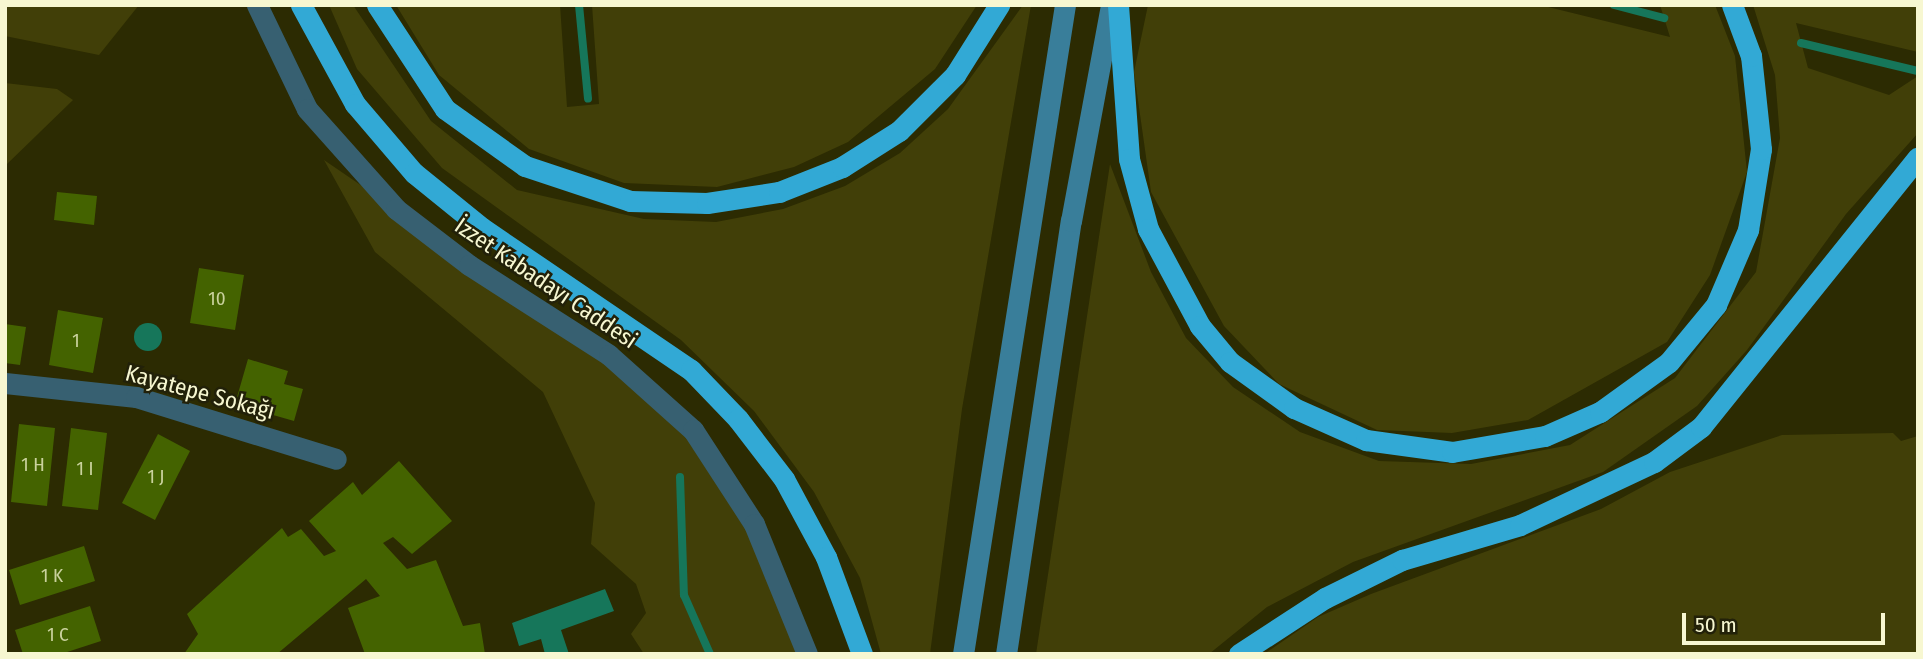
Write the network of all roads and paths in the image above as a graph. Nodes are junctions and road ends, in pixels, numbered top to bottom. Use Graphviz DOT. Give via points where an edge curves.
graph roads {
  1 [pos="257,5"];
  2 [pos="301,5"];
  3 [pos="377,5"];
  4 [pos="999,5"];
  5 [pos="1065,5"];
  6 [pos="1111,5"];
  7 [pos="1118,5"];
  8 [pos="1732,5"];
  9 [pos="1918,157"];
  10 [pos="5,383"];
  11 [pos="336,459"];
  12 [pos="807,654"];
  13 [pos="862,654"];
  14 [pos="963,654"];
  15 [pos="1006,654"];
  16 [pos="1239,654"];
  1 -- 12 [label="street, İzzet Kabadayı Caddesi" via="307,109 396,209 469,265 609,355 693,430 754,524"];
  2 -- 13 [label="highway" via="355,104 414,173 482,228 691,370 738,419 784,479 827,557"];
  3 -- 4 [label="highway" via="445,109 525,166 630,201 707,203 779,192 842,167 899,131 955,75"];
  5 -- 14 [label="main road"];
  6 -- 15 [label="main road" via="1071,221"];
  7 -- 8 [label="highway" via="1129,159 1149,229 1200,326 1230,362 1304,413 1394,448 1452,452 1545,436 1600,412 1670,362 1716,305 1748,230 1761,149 1751,56"];
  9 -- 16 [label="highway" via="1701,427 1654,462 1520,525 1402,560 1325,598"];
  10 -- 11 [label="street, Kayatepe Sokağı" via="136,397"];
}
